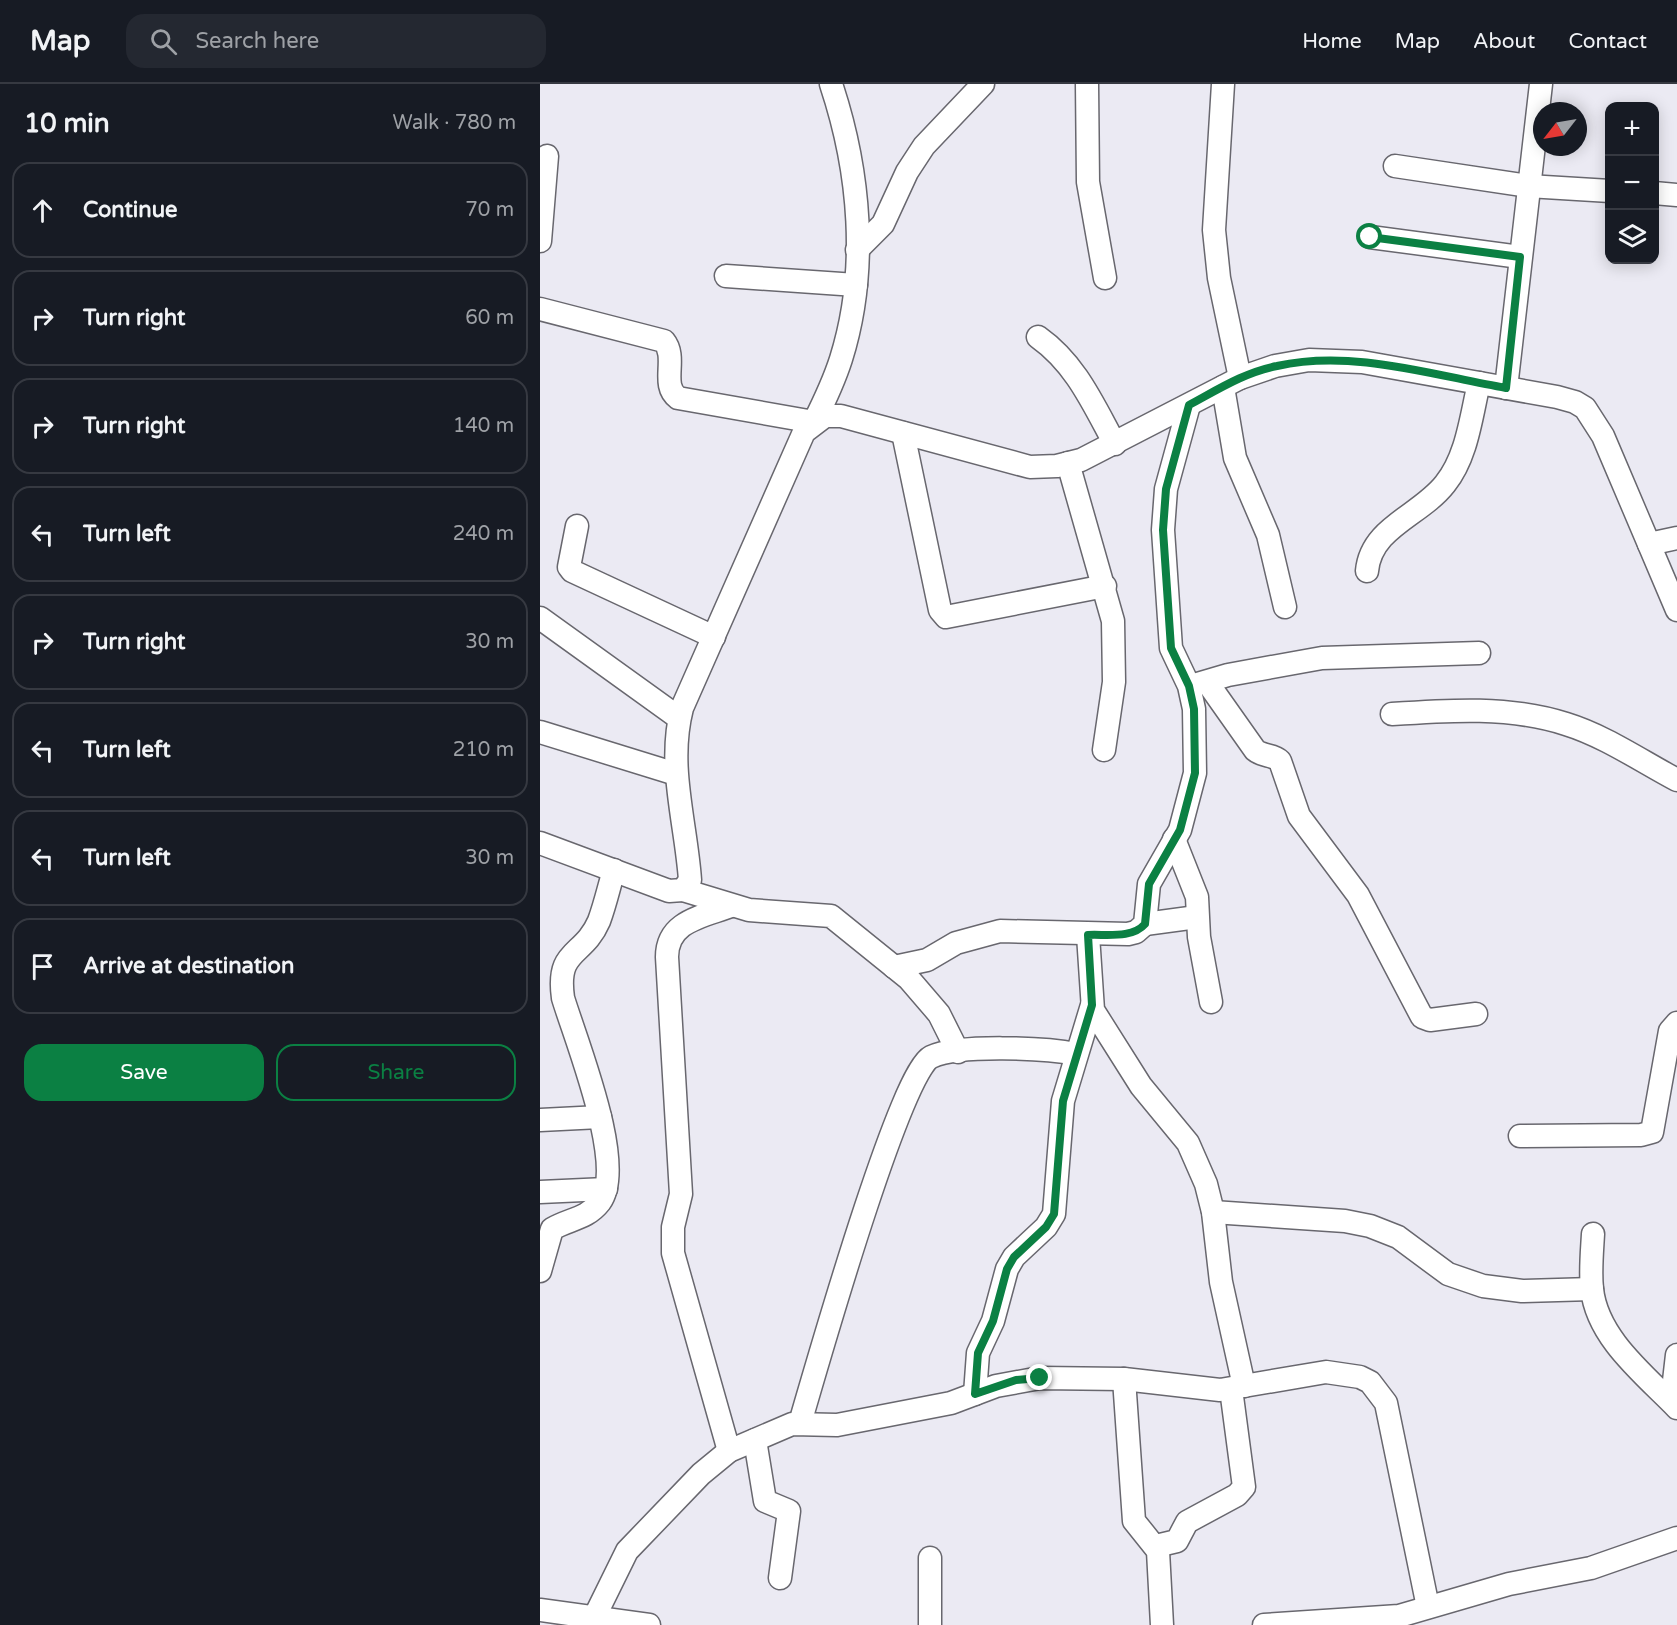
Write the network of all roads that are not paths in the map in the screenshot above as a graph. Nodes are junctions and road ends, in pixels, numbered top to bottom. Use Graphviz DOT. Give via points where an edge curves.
graph roads {
  1 [pos="831,84"];
  2 [pos="983,84"];
  3 [pos="1087,84"];
  4 [pos="1223,84"];
  5 [pos="1541,84"];
  6 [pos="548,156"];
  7 [pos="1395,166"];
  8 [pos="1528,186"];
  9 [pos="1605,191"];
  10 [pos="1659,193"];
  11 [pos="1677,195"];
  12 [pos="1370,237"];
  13 [pos="540,241"];
  14 [pos="857,250"];
  15 [pos="1520,257"];
  16 [pos="726,276"];
  17 [pos="1105,278"];
  18 [pos="856,285"];
  19 [pos="540,309"];
  20 [pos="1038,337"];
  21 [pos="1232,382"];
  22 [pos="1479,383"];
  23 [pos="1506,388"];
  24 [pos="1189,405"];
  25 [pos="814,422"];
  26 [pos="903,433"];
  27 [pos="1115,444"];
  28 [pos="1068,464"];
  29 [pos="577,526"];
  30 [pos="1677,538"];
  31 [pos="1649,544"];
  32 [pos="1367,571"];
  33 [pos="1105,586"];
  34 [pos="1285,607"];
  35 [pos="1677,610"];
  36 [pos="540,618"];
  37 [pos="714,637"];
  38 [pos="1479,653"];
  39 [pos="1198,684"];
  40 [pos="1392,714"];
  41 [pos="680,718"];
  42 [pos="540,732"];
  43 [pos="1104,750"];
  44 [pos="676,774"];
  45 [pos="1677,780"];
  46 [pos="1174,839"];
  47 [pos="540,843"];
  48 [pos="614,870"];
  49 [pos="682,890"];
  50 [pos="731,906"];
  51 [pos="1197,917"];
  52 [pos="1145,924"];
  53 [pos="1088,935"];
  54 [pos="894,967"];
  55 [pos="1211,1002"];
  56 [pos="1092,1005"];
  57 [pos="1476,1014"];
  58 [pos="1677,1023"];
  59 [pos="958,1052"];
  60 [pos="1076,1054"];
  61 [pos="600,1117"];
  62 [pos="540,1120"];
  63 [pos="1520,1136"];
  64 [pos="606,1189"];
  65 [pos="540,1192"];
  66 [pos="1213,1212"];
  67 [pos="1593,1234"];
  68 [pos="540,1270"];
  69 [pos="1592,1289"];
  70 [pos="1677,1355"];
  71 [pos="1124,1378"];
  72 [pos="1238,1387"];
  73 [pos="975,1394"];
  74 [pos="1677,1400"];
  75 [pos="1677,1408"];
  76 [pos="800,1423"];
  77 [pos="755,1440"];
  78 [pos="729,1450"];
  79 [pos="1677,1538"];
  80 [pos="1156,1546"];
  81 [pos="930,1558"];
  82 [pos="780,1578"];
  83 [pos="540,1610"];
  84 [pos="1418,1615"];
  85 [pos="582,1620"];
  86 [pos="649,1625"];
  87 [pos="930,1625"];
  88 [pos="1162,1625"];
  89 [pos="1264,1625"];
  1 -- 14 [label="street" via="852,159"];
  2 -- 14 [label="street" via="924,146 883,224"];
  3 -- 17 [label="street" via="1088,182"];
  4 -- 21 [label="street" via="1214,230"];
  5 -- 8 [label="street"];
  6 -- 13 [label="street"];
  7 -- 8 [label="street"];
  8 -- 9 [label="street"];
  8 -- 15 [label="street"];
  10 -- 11 [label="street"];
  12 -- 15 [label="street"];
  14 -- 18 [label="street"];
  15 -- 23 [label="street"];
  16 -- 18 [label="street"];
  18 -- 25 [label="street" via="842,358"];
  19 -- 25 [label="street" via="664,341 671,354 670,388 678,398"];
  20 -- 27 [label="street" via="1076,373"];
  21 -- 22 [label="street" via="1275,366 1335,360"];
  21 -- 24 [label="street"];
  21 -- 34 [label="street" via="1235,458 1268,535"];
  22 -- 23 [label="street"];
  22 -- 32 [label="street" via="1454,471 1435,495 1380,538 1368,556"];
  23 -- 31 [label="street" via="1557,397 1585,408 1603,436"];
  24 -- 27 [label="street"];
  24 -- 39 [label="street" via="1166,489 1163,530 1171,648"];
  25 -- 26 [label="street" via="825,416 841,416"];
  25 -- 37 [label="street" via="804,432"];
  26 -- 28 [label="street" via="1030,467"];
  26 -- 33 [label="street" via="940,610 946,617"];
  27 -- 28 [label="street"];
  28 -- 33 [label="street"];
  29 -- 37 [label="street" via="569,567 572,571"];
  30 -- 31 [label="street"];
  31 -- 35 [label="street"];
  33 -- 43 [label="street" via="1113,621 1115,661"];
  36 -- 41 [label="street"];
  37 -- 41 [label="street"];
  38 -- 39 [label="street" via="1322,658"];
  39 -- 46 [label="street" via="1194,709 1195,773 1187,812"];
  39 -- 57 [label="street" via="1255,750 1280,761 1299,816 1358,895 1422,1017 1430,1020"];
  40 -- 45 [label="street" via="1486,710 1552,720 1587,732"];
  41 -- 44 [label="street"];
  42 -- 44 [label="street"];
  44 -- 49 [label="street" via="690,880"];
  46 -- 51 [label="street" via="1197,897"];
  46 -- 52 [label="street" via="1149,884"];
  47 -- 48 [label="street"];
  48 -- 49 [label="street" via="669,891"];
  48 -- 61 [label="street" via="598,921 561,974 563,998"];
  49 -- 50 [label="street"];
  50 -- 54 [label="street" via="831,916"];
  50 -- 78 [label="street" via="676,929 667,950 681,1194 672,1239"];
  51 -- 52 [label="street"];
  51 -- 55 [label="street"];
  52 -- 53 [label="street" via="1128,934"];
  53 -- 54 [label="street" via="1000,931 956,943 927,960"];
  53 -- 56 [label="street"];
  54 -- 59 [label="street" via="939,1014"];
  56 -- 60 [label="street"];
  56 -- 66 [label="street" via="1141,1086 1188,1143"];
  58 -- 63 [label="street" via="1670,1031 1652,1132"];
  59 -- 60 [label="street" via="1034,1048"];
  59 -- 76 [label="street" via="931,1057 921,1064 903,1099"];
  60 -- 73 [label="street" via="1063,1101 1054,1214 1007,1269 993,1321 978,1353"];
  61 -- 62 [label="street"];
  61 -- 64 [label="street" via="610,1171"];
  64 -- 65 [label="street"];
  64 -- 68 [label="street" via="592,1212 552,1229"];
  66 -- 69 [label="street" via="1370,1226 1398,1237 1448,1274 1483,1286 1522,1291"];
  66 -- 72 [label="street"];
  67 -- 69 [label="street"];
  69 -- 75 [label="street" via="1600,1318 1618,1346"];
  70 -- 74 [label="street"];
  71 -- 72 [label="street" via="1213,1389"];
  71 -- 73 [label="street" via="1032,1379"];
  71 -- 80 [label="street" via="1134,1521"];
  72 -- 80 [label="street" via="1244,1487 1237,1495 1187,1522 1178,1541"];
  72 -- 84 [label="street" via="1326,1372 1360,1377 1377,1388 1386,1403"];
  73 -- 76 [label="street" via="951,1403 837,1425"];
  76 -- 77 [label="street"];
  77 -- 78 [label="street"];
  77 -- 82 [label="street" via="765,1501 789,1511"];
  78 -- 85 [label="street" via="637,1539"];
  79 -- 84 [label="street" via="1591,1568 1509,1584"];
  80 -- 88 [label="street"];
  81 -- 87 [label="street"];
  83 -- 85 [label="street"];
  84 -- 89 [label="street"];
  85 -- 86 [label="street"];
}
